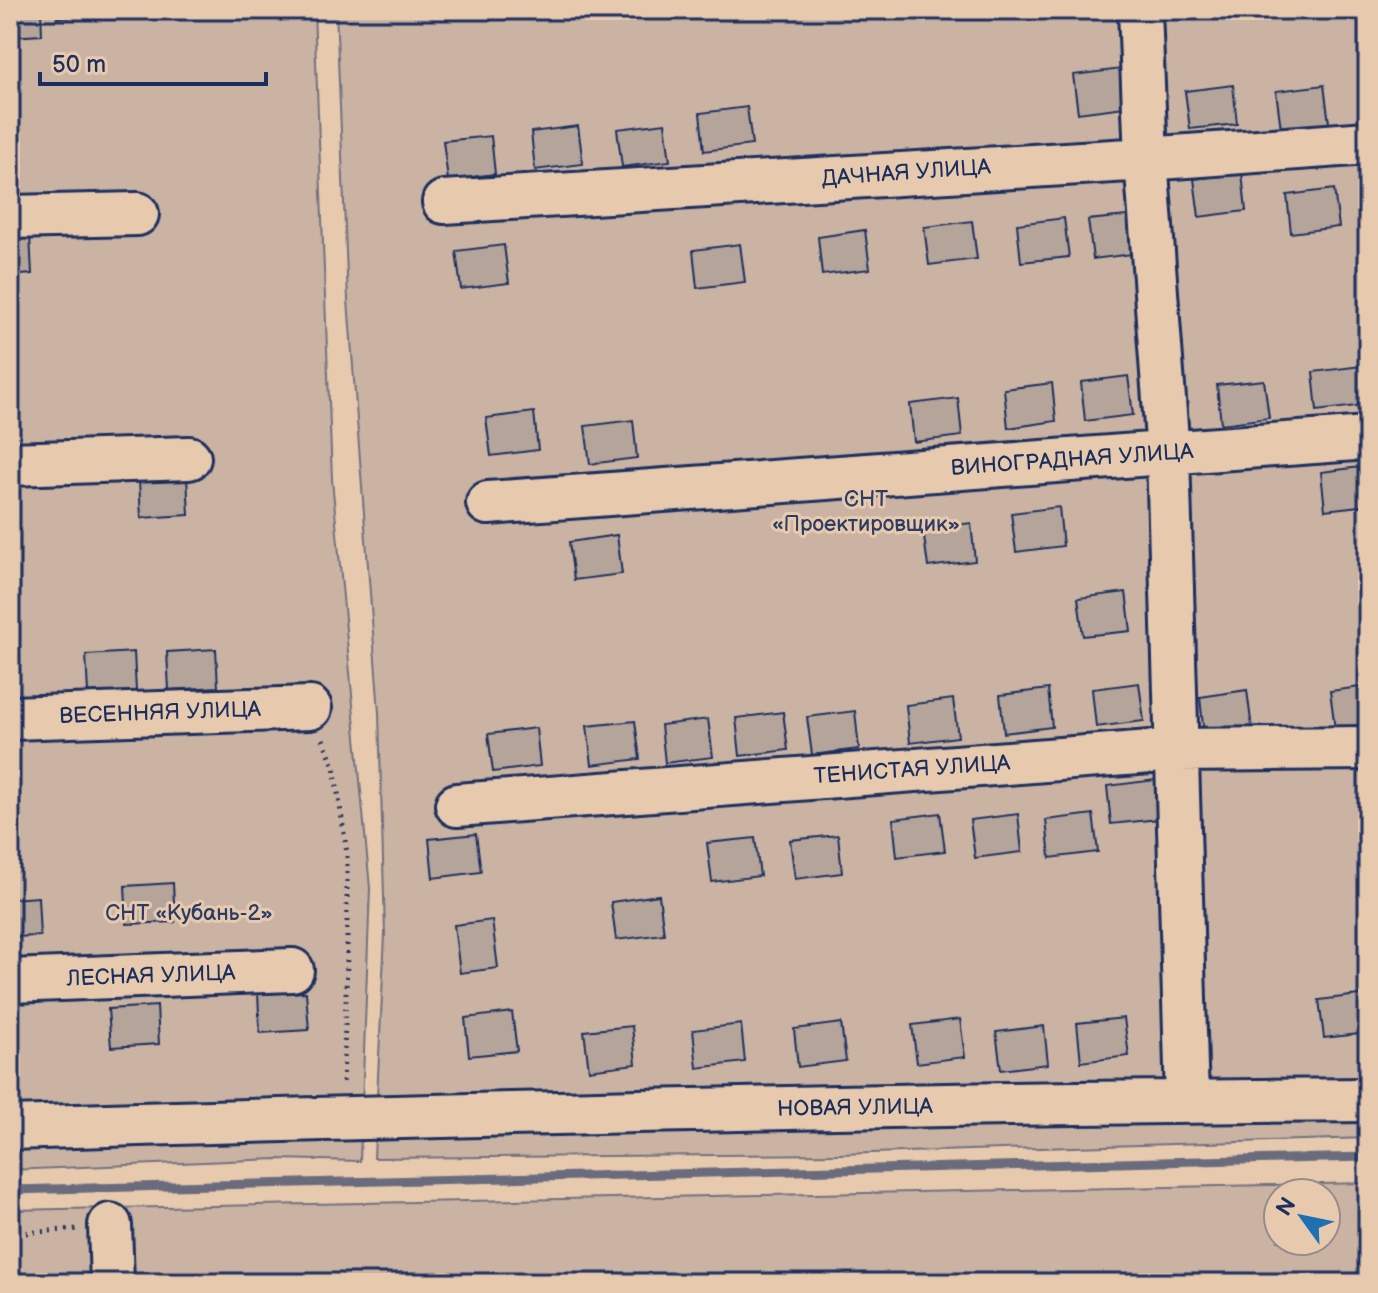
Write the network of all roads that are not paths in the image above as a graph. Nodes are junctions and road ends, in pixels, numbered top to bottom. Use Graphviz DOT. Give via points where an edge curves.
graph roads {
  1 [pos="1140,10"];
  2 [pos="1368,143"];
  3 [pos="1146,159"];
  4 [pos="444,202"];
  5 [pos="137,214"];
  6 [pos="10,217"];
  7 [pos="1368,438"];
  8 [pos="1168,453"];
  9 [pos="189,458"];
  10 [pos="10,464"];
  11 [pos="488,503"];
  12 [pos="310,708"];
  13 [pos="10,718"];
  14 [pos="1368,748"];
  15 [pos="1177,750"];
  16 [pos="457,805"];
  17 [pos="292,970"];
  18 [pos="10,981"];
  19 [pos="1368,1100"];
  20 [pos="1187,1101"];
  21 [pos="10,1128"];
  22 [pos="110,1225"];
  23 [pos="112,1283"];
  1 -- 3 [label="street"];
  2 -- 3 [label="street, ДАЧНАЯ УЛИЦА"];
  3 -- 4 [label="street, ДАЧНАЯ УЛИЦА"];
  3 -- 8 [label="street"];
  5 -- 6 [label="street"];
  7 -- 8 [label="street, ВИНОГРАДНАЯ УЛИЦА"];
  8 -- 11 [label="street, ВИНОГРАДНАЯ УЛИЦА"];
  8 -- 15 [label="street"];
  9 -- 10 [label="street"];
  12 -- 13 [label="street, ВЕСЕННЯЯ УЛИЦА"];
  14 -- 15 [label="street, ТЕНИСТАЯ УЛИЦА"];
  15 -- 16 [label="street, ТЕНИСТАЯ УЛИЦА"];
  15 -- 20 [label="street"];
  17 -- 18 [label="street, ЛЕСНАЯ УЛИЦА"];
  19 -- 20 [label="street, НОВАЯ УЛИЦА"];
  20 -- 21 [label="street, НОВАЯ УЛИЦА" via="342,1098"];
  22 -- 23 [label="street"];
}
